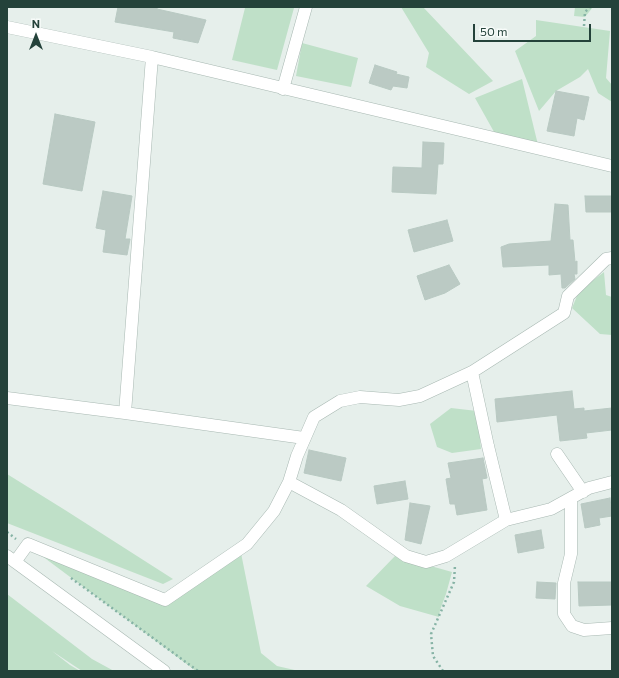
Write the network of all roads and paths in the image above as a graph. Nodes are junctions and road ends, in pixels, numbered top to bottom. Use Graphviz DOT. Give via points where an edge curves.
graph roads {
  1 [pos="306,7"];
  2 [pos="590,7"];
  3 [pos="584,26"];
  4 [pos="7,27"];
  5 [pos="152,57"];
  6 [pos="283,89"];
  7 [pos="612,166"];
  8 [pos="612,258"];
  9 [pos="472,372"];
  10 [pos="7,398"];
  11 [pos="125,413"];
  12 [pos="304,438"];
  13 [pos="557,454"];
  14 [pos="289,482"];
  15 [pos="612,482"];
  16 [pos="583,492"];
  17 [pos="571,498"];
  18 [pos="506,520"];
  19 [pos="7,532"];
  20 [pos="26,546"];
  21 [pos="454,551"];
  22 [pos="11,559"];
  23 [pos="70,577"];
  24 [pos="612,628"];
  25 [pos="164,671"];
  26 [pos="198,671"];
  27 [pos="443,671"];
  1 -- 6 [label="street"];
  2 -- 3 [label="path" via="585,12"];
  4 -- 5 [label="street"];
  5 -- 6 [label="street"];
  5 -- 11 [label="street"];
  6 -- 7 [label="street"];
  8 -- 9 [label="street" via="606,259 568,296 564,313"];
  9 -- 12 [label="street" via="420,396 400,400 360,396 340,401 314,417"];
  9 -- 18 [label="street"];
  10 -- 11 [label="street"];
  11 -- 12 [label="street"];
  12 -- 14 [label="street"];
  13 -- 16 [label="street"];
  14 -- 20 [label="street" via="274,511 247,544 165,600 28,544"];
  14 -- 21 [label="street" via="341,510 406,556 426,562"];
  15 -- 16 [label="street"];
  16 -- 17 [label="street"];
  17 -- 18 [label="street" via="551,509"];
  17 -- 24 [label="street" via="571,554 564,583 564,614 572,626 584,630"];
  18 -- 21 [label="street"];
  19 -- 20 [label="path"];
  20 -- 22 [label="street"];
  21 -- 27 [label="path" via="454,582 432,634 433,656"];
  22 -- 25 [label="street"];
  23 -- 26 [label="path"];
}
